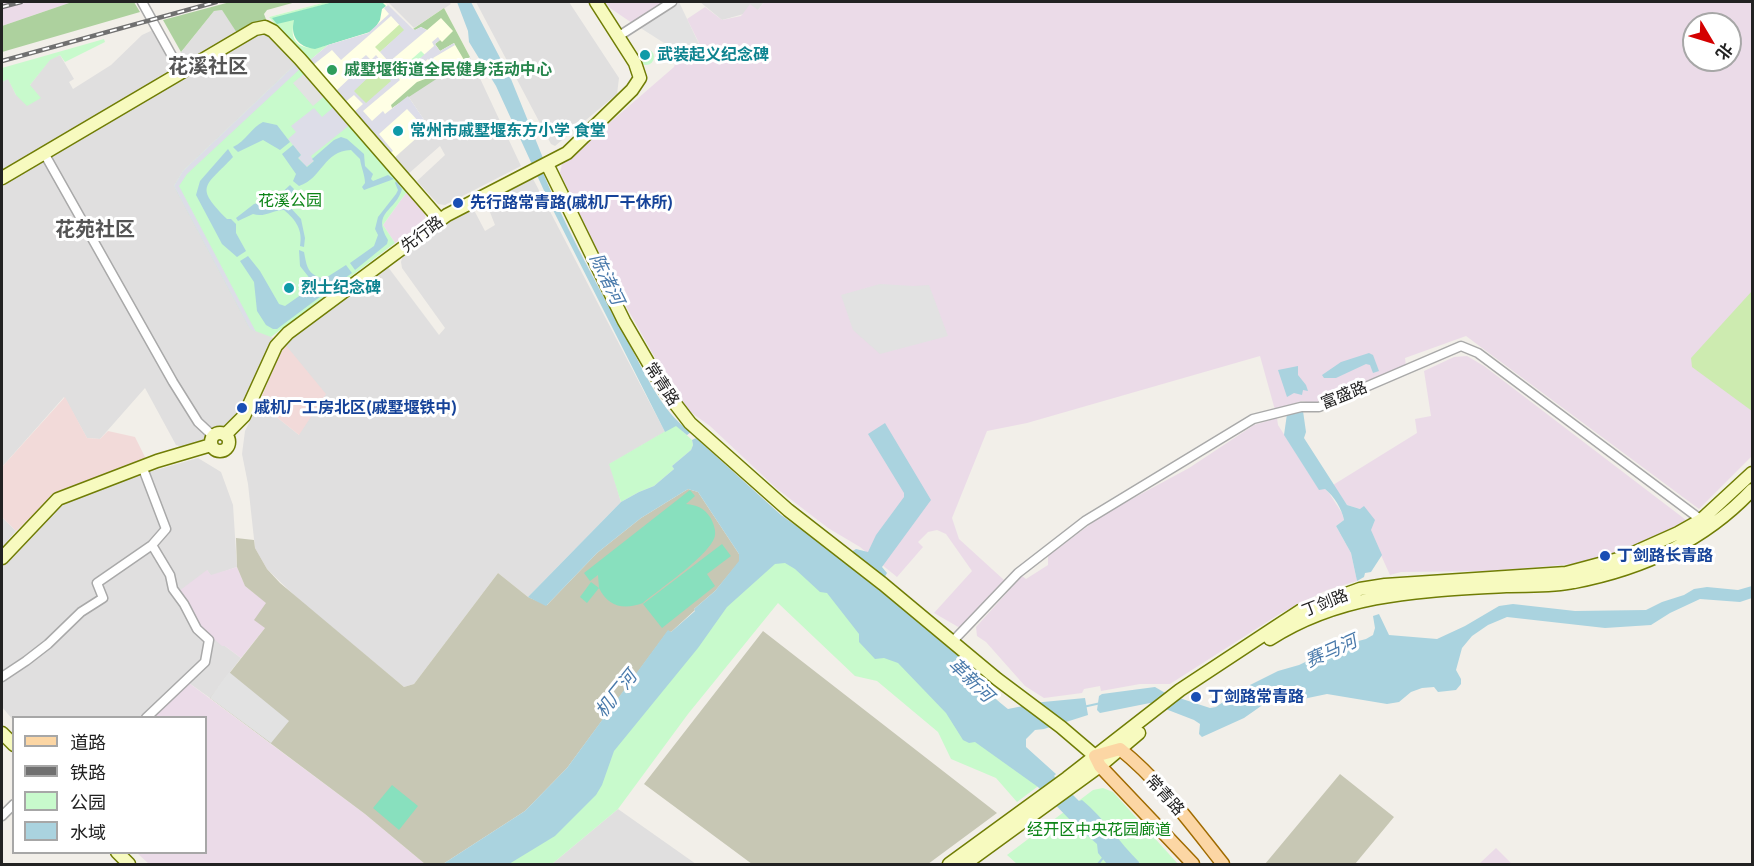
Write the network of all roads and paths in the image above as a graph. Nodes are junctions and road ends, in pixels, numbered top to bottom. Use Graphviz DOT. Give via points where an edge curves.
graph roads {
  1 [pos="141,2"];
  2 [pos="596,2"];
  3 [pos="672,2"];
  4 [pos="619,36"];
  5 [pos="182,72"];
  6 [pos="44,153"];
  7 [pos="546,165"];
  8 [pos="2,178"];
  9 [pos="440,220"];
  10 [pos="216,439"];
  11 [pos="142,466"];
  12 [pos="1752,473"];
  13 [pos="1752,490"];
  14 [pos="1701,520"];
  15 [pos="1712,527"];
  16 [pos="152,545"];
  17 [pos="2,558"];
  18 [pos="952,642"];
  19 [pos="2,677"];
  20 [pos="1185,691"];
  21 [pos="1160,712"];
  22 [pos="147,716"];
  23 [pos="1120,749"];
  24 [pos="1098,761"];
  25 [pos="1045,800"];
  26 [pos="949,864"];
  27 [pos="965,864"];
  28 [pos="1193,864"];
  29 [pos="1223,864"];
  1 -- 5 [label="street"];
  2 -- 4 [label="street, 先行路"];
  3 -- 4 [label="street"];
  4 -- 7 [label="street, 先行路" via="640,78 567,153"];
  5 -- 6 [label="street"];
  5 -- 9 [label="street" via="255,29 269,29 300,59"];
  6 -- 8 [label="street"];
  6 -- 10 [label="street" via="173,382 198,422"];
  7 -- 9 [label="street, 先行路"];
  7 -- 18 [label="street, 常青路" via="624,321 675,405 712,444 788,510"];
  9 -- 10 [label="street, 先行路" via="288,333 276,345 244,416"];
  10 -- 11 [label="street"];
  11 -- 16 [label="street" via="166,529"];
  11 -- 17 [label="street" via="58,499"];
  12 -- 14 [label="street, 丁剑路"];
  13 -- 15 [label="street, 丁剑路"];
  14 -- 15 [label="street, 富盛路"];
  14 -- 18 [label="street, 富盛路" via="1478,353 1461,346 1319,408 1301,407 1253,419 1085,521 1018,573"];
  14 -- 20 [label="street, 丁剑路" via="1622,558 1566,573 1360,589 1300,611"];
  15 -- 20 [label="street, 丁剑路" via="1629,568 1573,583 1386,595 1331,609 1280,633"];
  16 -- 19 [label="street" via="97,583 103,598"];
  16 -- 22 [label="street" via="196,628 209,640 205,662"];
  18 -- 24 [label="street, 常青路"];
  20 -- 21 [label="street, 丁剑路"];
  21 -- 23 [label="street, 丁剑路"];
  21 -- 24 [label="street, 丁剑路"];
  23 -- 24 [label="main road"];
  23 -- 29 [label="main road, 常青路" via="1150,777"];
  24 -- 25 [label="street, 丁剑路"];
  24 -- 28 [label="main road, 常青路"];
  25 -- 26 [label="street, 丁剑路"];
  25 -- 27 [label="street, 丁剑路"];
}
